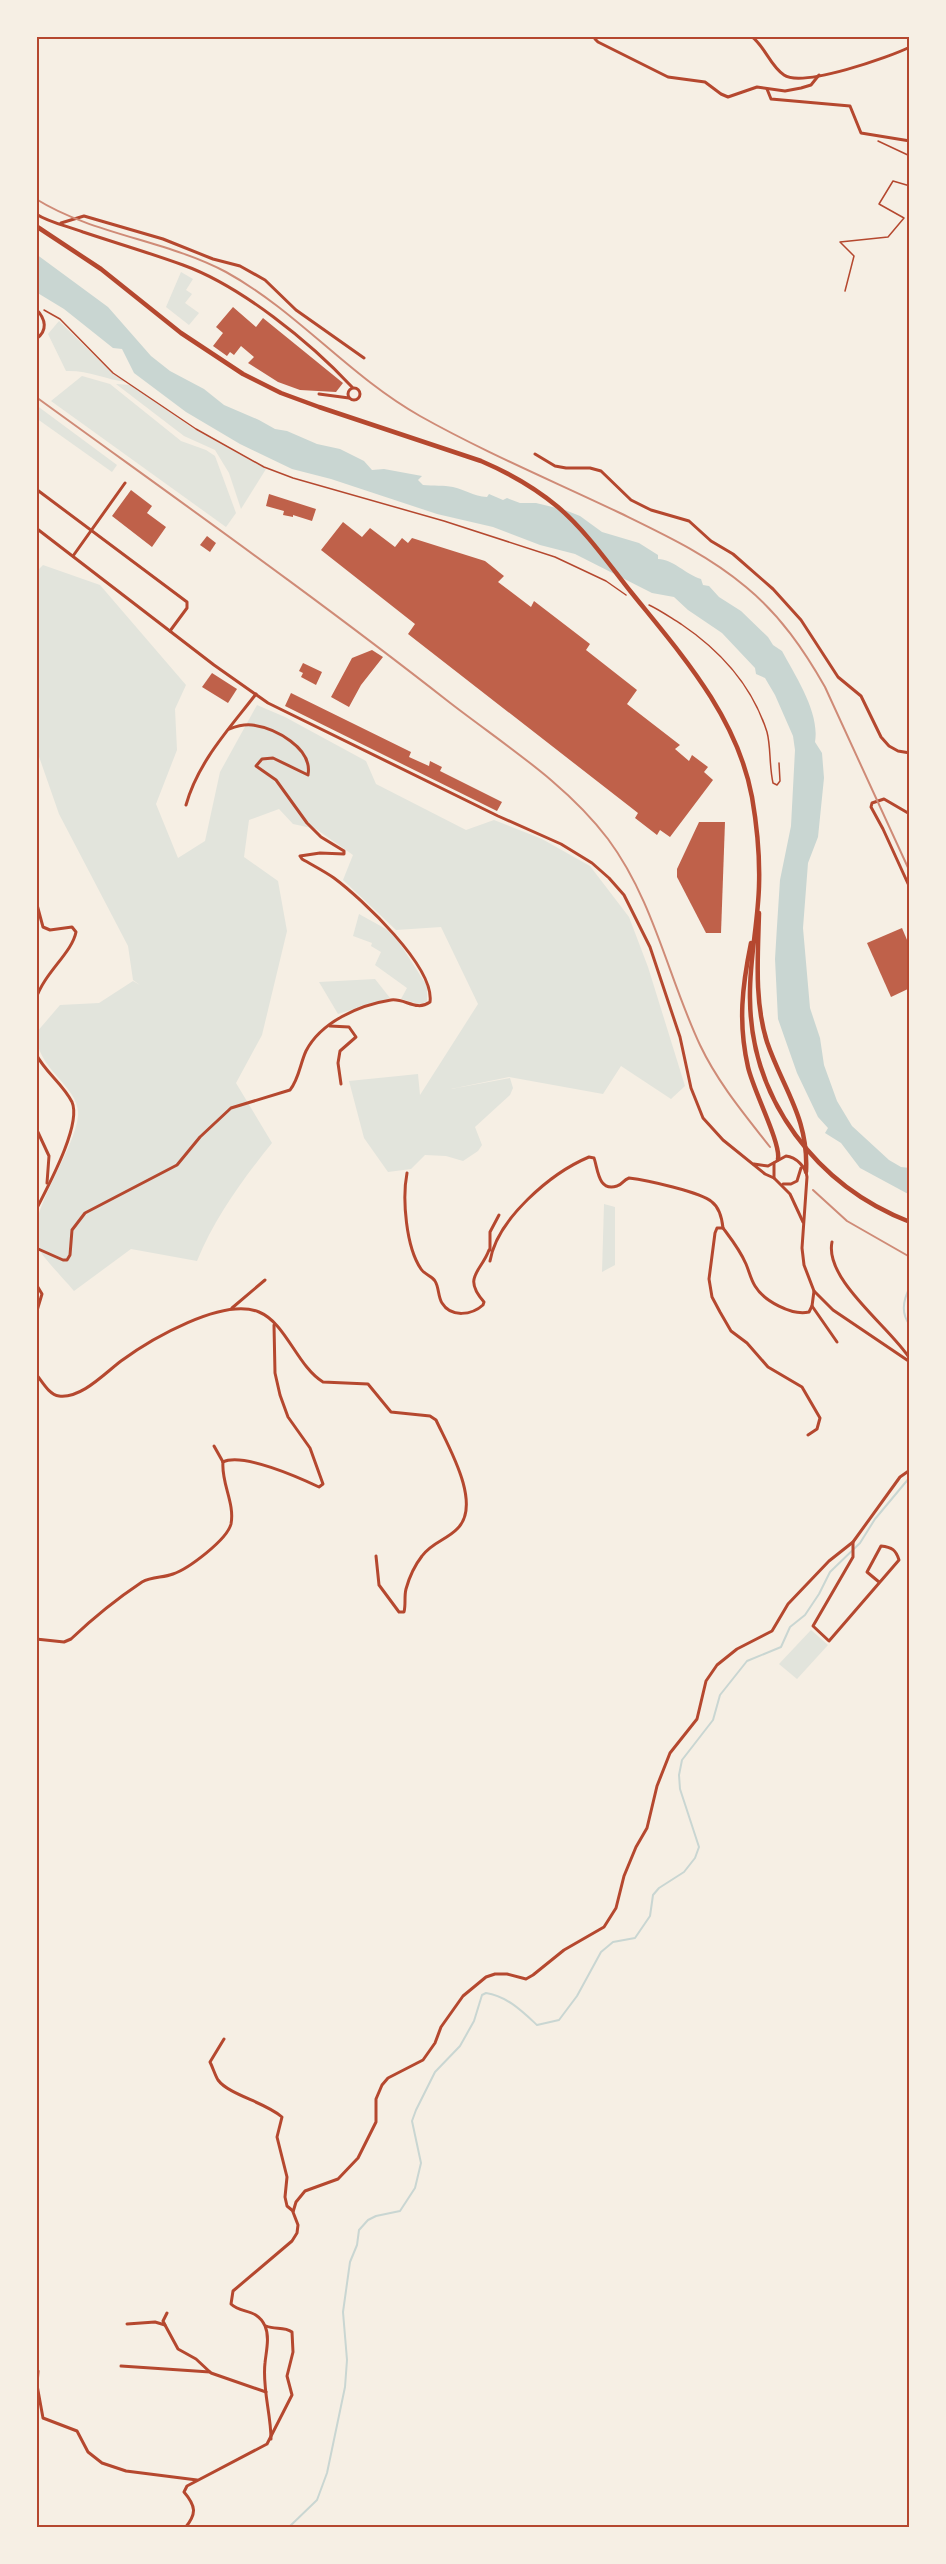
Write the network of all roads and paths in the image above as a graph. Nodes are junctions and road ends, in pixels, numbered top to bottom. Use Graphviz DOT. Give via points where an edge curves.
graph roads {
  1 [pos="751,36"];
  2 [pos="595,37"];
  3 [pos="910,47"];
  4 [pos="820,75"];
  5 [pos="766,89"];
  6 [pos="861,133"];
  7 [pos="910,141"];
  8 [pos="910,156"];
  9 [pos="910,186"];
  10 [pos="36,214"];
  11 [pos="59,223"];
  12 [pos="36,226"];
  13 [pos="845,291"];
  14 [pos="36,309"];
  15 [pos="42,309"];
  16 [pos="36,339"];
  17 [pos="364,358"];
  18 [pos="352,387"];
  19 [pos="348,391"];
  20 [pos="319,394"];
  21 [pos="340,398"];
  22 [pos="349,398"];
  23 [pos="535,454"];
  24 [pos="125,483"];
  25 [pos="36,489"];
  26 [pos="36,528"];
  27 [pos="91,530"];
  28 [pos="73,556"];
  29 [pos="631,600"];
  30 [pos="643,604"];
  31 [pos="170,631"];
  32 [pos="256,694"];
  33 [pos="229,729"];
  34 [pos="910,753"];
  35 [pos="779,763"];
  36 [pos="186,805"];
  37 [pos="910,812"];
  38 [pos="759,888"];
  39 [pos="910,888"];
  40 [pos="36,901"];
  41 [pos="756,917"];
  42 [pos="36,999"];
  43 [pos="330,1026"];
  44 [pos="36,1054"];
  45 [pos="341,1084"];
  46 [pos="36,1128"];
  47 [pos="776,1161"];
  48 [pos="753,1164"];
  49 [pos="801,1166"];
  50 [pos="806,1172"];
  51 [pos="406,1173"];
  52 [pos="774,1178"];
  53 [pos="797,1181"];
  54 [pos="781,1184"];
  55 [pos="45,1192"];
  56 [pos="36,1210"];
  57 [pos="499,1215"];
  58 [pos="910,1222"];
  59 [pos="804,1223"];
  60 [pos="723,1228"];
  61 [pos="832,1242"];
  62 [pos="36,1248"];
  63 [pos="490,1250"];
  64 [pos="490,1261"];
  65 [pos="265,1280"];
  66 [pos="36,1284"];
  67 [pos="814,1292"];
  68 [pos="812,1306"];
  69 [pos="231,1310"];
  70 [pos="36,1314"];
  71 [pos="274,1323"];
  72 [pos="837,1342"];
  73 [pos="910,1360"];
  74 [pos="36,1374"];
  75 [pos="808,1435"];
  76 [pos="214,1446"];
  77 [pos="223,1462"];
  78 [pos="910,1470"];
  79 [pos="853,1543"];
  80 [pos="376,1556"];
  81 [pos="879,1582"];
  82 [pos="36,1639"];
  83 [pos="224,2039"];
  84 [pos="293,2212"];
  85 [pos="167,2313"];
  86 [pos="127,2324"];
  87 [pos="165,2325"];
  88 [pos="265,2326"];
  89 [pos="121,2366"];
  90 [pos="38,2371"];
  91 [pos="212,2373"];
  92 [pos="37,2384"];
  93 [pos="266,2392"];
  94 [pos="271,2439"];
  95 [pos="199,2480"];
  96 [pos="185,2528"];
  1 -- 4 [label="street" via="787,77 805,80"];
  2 -- 5 [label="street" via="668,77 705,82 728,97 757,87"];
  3 -- 4 [label="street" via="863,65"];
  4 -- 5 [label="street" via="811,85 801,88 785,92"];
  5 -- 6 [label="street" via="771,99 850,106"];
  6 -- 7 [label="street"];
  6 -- 8 [label="path"];
  9 -- 13 [label="path" via="893,181 879,204 904,218 888,237 840,242 854,256"];
  10 -- 11 [label="street"];
  11 -- 17 [label="street" via="84,216 240,266 265,280 296,310"];
  11 -- 18 [label="street" via="184,265 247,298"];
  12 -- 38 [label="main road" via="243,374 281,393 481,461 521,480 559,508 646,611 717,706 733,739 751,794"];
  14 -- 16 [label="street" via="45,328"];
  15 -- 29 [label="path" via="60,319 113,373 196,429 264,467 555,557 606,581"];
  18 -- 19 [label="street"];
  18 -- 22 [label="street" via="357,388 360,397"];
  19 -- 21 [label="street"];
  19 -- 22 [label="street"];
  20 -- 21 [label="street"];
  21 -- 22 [label="street"];
  23 -- 34 [label="street" via="555,466 601,471 631,500 689,521 733,554 801,620 838,677 861,696 889,746"];
  24 -- 27 [label="street"];
  25 -- 27 [label="street"];
  26 -- 28 [label="street"];
  27 -- 28 [label="street"];
  27 -- 31 [label="street" via="187,602 188,608"];
  28 -- 31 [label="street"];
  30 -- 35 [label="path" via="668,616 722,656 744,684 762,718 770,772 777,785"];
  31 -- 32 [label="street"];
  32 -- 33 [label="street"];
  32 -- 48 [label="street" via="287,714 561,844 609,878 628,902 650,947 703,1118"];
  33 -- 36 [label="street" via="201,766"];
  33 -- 43 [label="street" via="254,725 283,735 305,755 308,775 273,759 262,759 256,766 276,780 306,823 344,851 342,856 300,856 333,877 400,939 428,983 430,1002 424,1006 394,999 349,1012"];
  37 -- 39 [label="street" via="884,799 871,807"];
  38 -- 41 [label="main road"];
  38 -- 50 [label="main road" via="760,1007 766,1041 803,1126"];
  40 -- 42 [label="street" via="43,927 72,927 76,932 45,978"];
  41 -- 47 [label="main road" via="741,1024 748,1069 778,1143"];
  41 -- 58 [label="main road" via="750,972 752,1027 762,1072 775,1102 798,1139 833,1177 872,1205"];
  43 -- 45 [label="street" via="349,1027 356,1036 340,1052"];
  43 -- 62 [label="street" via="309,1047 290,1090 231,1108 177,1165 85,1213 72,1230 67,1260"];
  44 -- 55 [label="street" via="74,1108 73,1126"];
  46 -- 55 [label="street" via="49,1156"];
  47 -- 48 [label="street" via="762,1166"];
  47 -- 49 [label="street" via="790,1156"];
  47 -- 52 [label="street" via="772,1168"];
  48 -- 52 [label="street"];
  49 -- 50 [label="street"];
  49 -- 53 [label="street"];
  50 -- 53 [label="street"];
  50 -- 59 [label="street"];
  51 -- 63 [label="street" via="404,1207 414,1251 422,1271 436,1283 446,1308 460,1314 483,1305 475,1291 474,1278"];
  52 -- 54 [label="street"];
  53 -- 54 [label="street"];
  54 -- 59 [label="street"];
  55 -- 56 [label="street"];
  57 -- 63 [label="street" via="490,1232"];
  59 -- 67 [label="street" via="804,1265"];
  60 -- 63 [label="street" via="717,1208 708,1199 629,1178 619,1186 607,1186 601,1181 594,1158 589,1157 530,1197 501,1230"];
  60 -- 68 [label="street" via="738,1247 755,1286 764,1294 801,1314 809,1312"];
  60 -- 75 [label="street" via="717,1228 713,1245 709,1279 712,1297 730,1331 768,1367 802,1387 820,1418 817,1429"];
  61 -- 73 [label="street" via="839,1274"];
  63 -- 64 [label="street"];
  65 -- 69 [label="street"];
  66 -- 70 [label="street" via="42,1294"];
  67 -- 68 [label="street"];
  67 -- 73 [label="street" via="833,1310"];
  68 -- 72 [label="street"];
  69 -- 71 [label="street" via="257,1311"];
  69 -- 74 [label="street" via="204,1315 146,1345 72,1394 54,1394"];
  71 -- 77 [label="street" via="275,1373 280,1395 288,1417 310,1448 323,1484 319,1487 245,1460"];
  71 -- 80 [label="street" via="317,1379 330,1384 368,1384 391,1412 435,1418 446,1441 465,1486 465,1514 458,1528 432,1545 418,1562 405,1590 404,1612 399,1612 379,1585"];
  76 -- 77 [label="street"];
  77 -- 82 [label="street" via="231,1522 215,1546 175,1574 145,1581 71,1640"];
  78 -- 79 [label="street" via="900,1477"];
  79 -- 81 [label="street" via="853,1554 813,1626 829,1641"];
  79 -- 84 [label="street" via="829,1561 788,1604 772,1631 737,1649 717,1665 706,1681 697,1719 670,1753 647,1828 624,1876 616,1908 604,1927 526,1978 495,1974 468,1991 452,2009 423,2060 400,2070 382,2085 376,2099 376,2122 358,2158 338,2179 305,2191"];
  81 -- 81 [label="street" via="867,1572 881,1546 890,1546 899,1560"];
  83 -- 84 [label="street" via="210,2062 218,2080 282,2117 277,2137 287,2177 285,2197"];
  84 -- 88 [label="street" via="298,2225 292,2241 233,2291 231,2299 231,2304 252,2312"];
  85 -- 87 [label="street"];
  86 -- 87 [label="street"];
  87 -- 91 [label="street" via="178,2349"];
  88 -- 93 [label="street"];
  88 -- 94 [label="street" via="288,2329 293,2337 287,2376 292,2395"];
  89 -- 91 [label="street"];
  90 -- 92 [label="street"];
  91 -- 93 [label="street"];
  92 -- 95 [label="street" via="43,2418 76,2431 94,2459 126,2471"];
  93 -- 94 [label="street"];
  94 -- 95 [label="street" via="262,2448"];
  95 -- 96 [label="street" via="184,2492 195,2510"];
}
